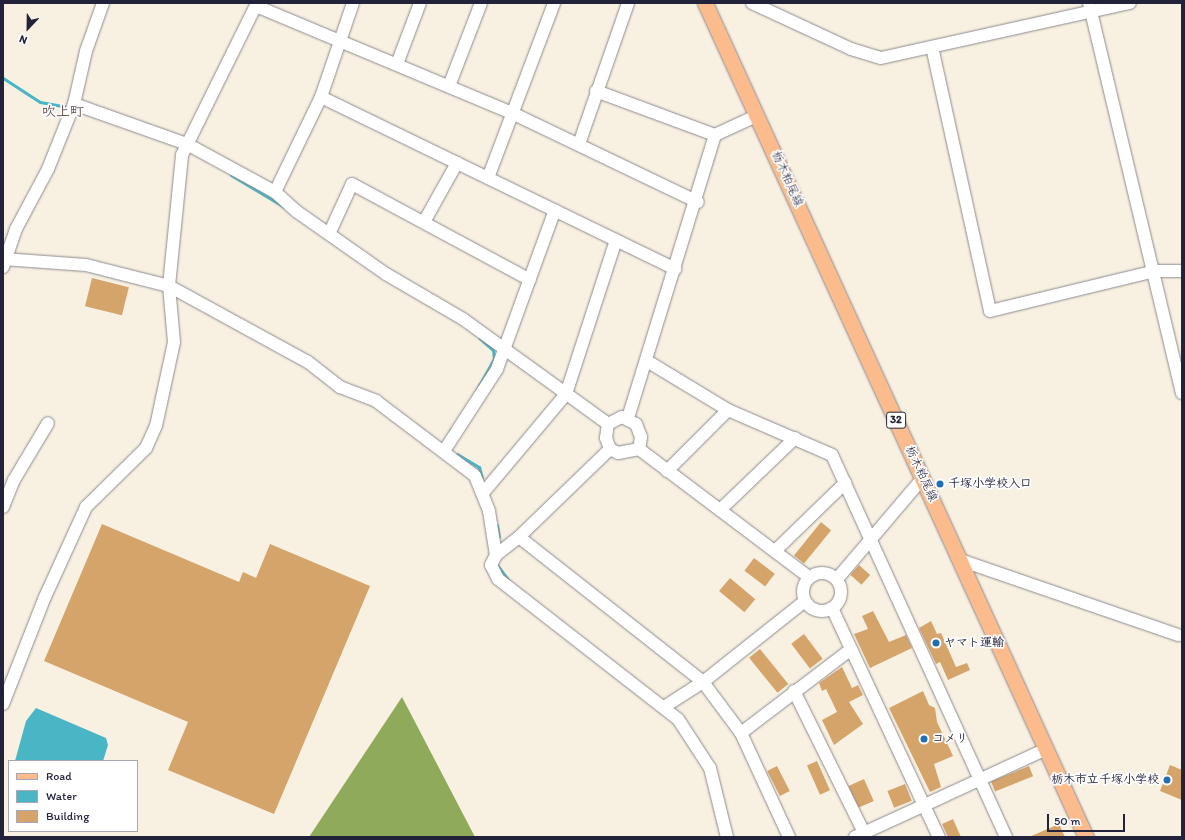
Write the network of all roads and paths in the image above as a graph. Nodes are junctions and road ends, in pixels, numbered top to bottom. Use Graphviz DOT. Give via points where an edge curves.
graph roads {
  1 [pos="103,3"];
  2 [pos="353,3"];
  3 [pos="420,3"];
  4 [pos="481,3"];
  5 [pos="554,3"];
  6 [pos="628,3"];
  7 [pos="705,3"];
  8 [pos="752,3"];
  9 [pos="1130,3"];
  10 [pos="257,5"];
  11 [pos="1090,7"];
  12 [pos="342,42"];
  13 [pos="932,47"];
  14 [pos="397,64"];
  15 [pos="449,86"];
  16 [pos="596,91"];
  17 [pos="321,97"];
  18 [pos="74,104"];
  19 [pos="512,112"];
  20 [pos="758,115"];
  21 [pos="715,135"];
  22 [pos="187,144"];
  23 [pos="578,144"];
  24 [pos="457,163"];
  25 [pos="488,178"];
  26 [pos="275,192"];
  27 [pos="698,202"];
  28 [pos="555,210"];
  29 [pos="424,222"];
  30 [pos="329,234"];
  31 [pos="616,240"];
  32 [pos="5,262"];
  33 [pos="676,269"];
  34 [pos="1155,271"];
  35 [pos="1182,271"];
  36 [pos="530,280"];
  37 [pos="169,286"];
  38 [pos="504,351"];
  39 [pos="647,361"];
  40 [pos="1182,393"];
  41 [pos="566,394"];
  42 [pos="728,410"];
  43 [pos="628,418"];
  44 [pos="48,423"];
  45 [pos="608,424"];
  46 [pos="795,438"];
  47 [pos="610,449"];
  48 [pos="639,449"];
  49 [pos="444,451"];
  50 [pos="667,471"];
  51 [pos="923,478"];
  52 [pos="845,483"];
  53 [pos="483,493"];
  54 [pos="3,506"];
  55 [pos="720,510"];
  56 [pos="519,537"];
  57 [pos="870,539"];
  58 [pos="775,551"];
  59 [pos="496,555"];
  60 [pos="960,560"];
  61 [pos="809,577"];
  62 [pos="837,579"];
  63 [pos="805,601"];
  64 [pos="832,608"];
  65 [pos="1181,632"];
  66 [pos="850,650"];
  67 [pos="703,682"];
  68 [pos="794,691"];
  69 [pos="3,704"];
  70 [pos="664,707"];
  71 [pos="742,733"];
  72 [pos="1046,749"];
  73 [pos="980,779"];
  74 [pos="925,806"];
  75 [pos="862,836"];
  76 [pos="727,837"];
  77 [pos="789,837"];
  78 [pos="939,837"];
  79 [pos="1006,837"];
  80 [pos="1086,837"];
  1 -- 18 [label="street" via="86,51"];
  2 -- 12 [label="street"];
  3 -- 14 [label="street"];
  4 -- 15 [label="street"];
  5 -- 19 [label="street"];
  6 -- 16 [label="street"];
  7 -- 20 [label="main road, 栃木粕尾線 / 32"];
  8 -- 13 [label="street" via="851,48 881,58"];
  9 -- 11 [label="street"];
  10 -- 12 [label="street"];
  10 -- 22 [label="street"];
  11 -- 13 [label="street"];
  11 -- 34 [label="street"];
  12 -- 14 [label="street"];
  12 -- 17 [label="street"];
  13 -- 34 [label="street" via="990,311"];
  14 -- 15 [label="street"];
  15 -- 19 [label="street"];
  16 -- 21 [label="street"];
  16 -- 23 [label="street"];
  17 -- 24 [label="street"];
  17 -- 26 [label="street"];
  18 -- 22 [label="street"];
  18 -- 32 [label="street" via="48,169 16,229"];
  19 -- 23 [label="street"];
  19 -- 25 [label="street"];
  20 -- 21 [label="street"];
  20 -- 51 [label="main road, 栃木粕尾線 / 32"];
  21 -- 27 [label="street"];
  22 -- 26 [label="street"];
  22 -- 37 [label="street" via="182,155"];
  23 -- 27 [label="street"];
  24 -- 25 [label="street"];
  24 -- 29 [label="street"];
  25 -- 28 [label="street"];
  26 -- 30 [label="street"];
  27 -- 33 [label="street"];
  28 -- 31 [label="street"];
  28 -- 36 [label="street"];
  29 -- 30 [label="street" via="352,184"];
  29 -- 36 [label="street"];
  30 -- 38 [label="street" via="386,274 463,319"];
  31 -- 33 [label="street"];
  31 -- 41 [label="street"];
  32 -- 37 [label="street" via="86,264"];
  33 -- 39 [label="street"];
  34 -- 35 [label="street"];
  34 -- 40 [label="street"];
  36 -- 38 [label="street"];
  37 -- 49 [label="street" via="308,362 340,387 376,401"];
  37 -- 69 [label="street" via="174,342 168,383 156,426 146,448 86,507 45,596"];
  38 -- 41 [label="street"];
  38 -- 49 [label="street" via="497,369"];
  39 -- 42 [label="street"];
  39 -- 43 [label="street"];
  41 -- 45 [label="street"];
  41 -- 53 [label="street"];
  42 -- 46 [label="street"];
  42 -- 50 [label="street"];
  43 -- 45 [label="street" via="612,420"];
  43 -- 48 [label="street" via="636,424 641,437"];
  44 -- 54 [label="street" via="14,480"];
  45 -- 47 [label="street" via="606,438"];
  46 -- 52 [label="street" via="832,454"];
  46 -- 55 [label="street"];
  47 -- 48 [label="street" via="618,453"];
  47 -- 56 [label="street"];
  48 -- 50 [label="street"];
  49 -- 53 [label="street" via="475,476"];
  50 -- 55 [label="street"];
  51 -- 57 [label="street"];
  51 -- 60 [label="main road, 栃木粕尾線 / 32"];
  52 -- 57 [label="street"];
  52 -- 58 [label="street"];
  53 -- 59 [label="street"];
  55 -- 58 [label="street"];
  56 -- 59 [label="street"];
  56 -- 67 [label="street"];
  57 -- 62 [label="street"];
  57 -- 73 [label="street"];
  58 -- 61 [label="street"];
  59 -- 70 [label="street" via="492,565 498,579"];
  60 -- 65 [label="street"];
  60 -- 72 [label="main road, 栃木粕尾線 / 32"];
  61 -- 62 [label="street" via="823,573"];
  61 -- 63 [label="street" via="804,585"];
  62 -- 64 [label="street" via="841,589 840,600"];
  63 -- 64 [label="street" via="813,608"];
  63 -- 67 [label="street"];
  64 -- 66 [label="street"];
  66 -- 68 [label="street"];
  66 -- 74 [label="street"];
  67 -- 70 [label="street"];
  67 -- 71 [label="street"];
  68 -- 71 [label="street"];
  68 -- 75 [label="street"];
  70 -- 76 [label="street" via="678,719 710,768"];
  71 -- 77 [label="street"];
  72 -- 73 [label="street"];
  72 -- 80 [label="main road, 栃木粕尾線 / 32"];
  73 -- 74 [label="street"];
  73 -- 79 [label="street"];
  74 -- 75 [label="street"];
  74 -- 78 [label="street"];
}
